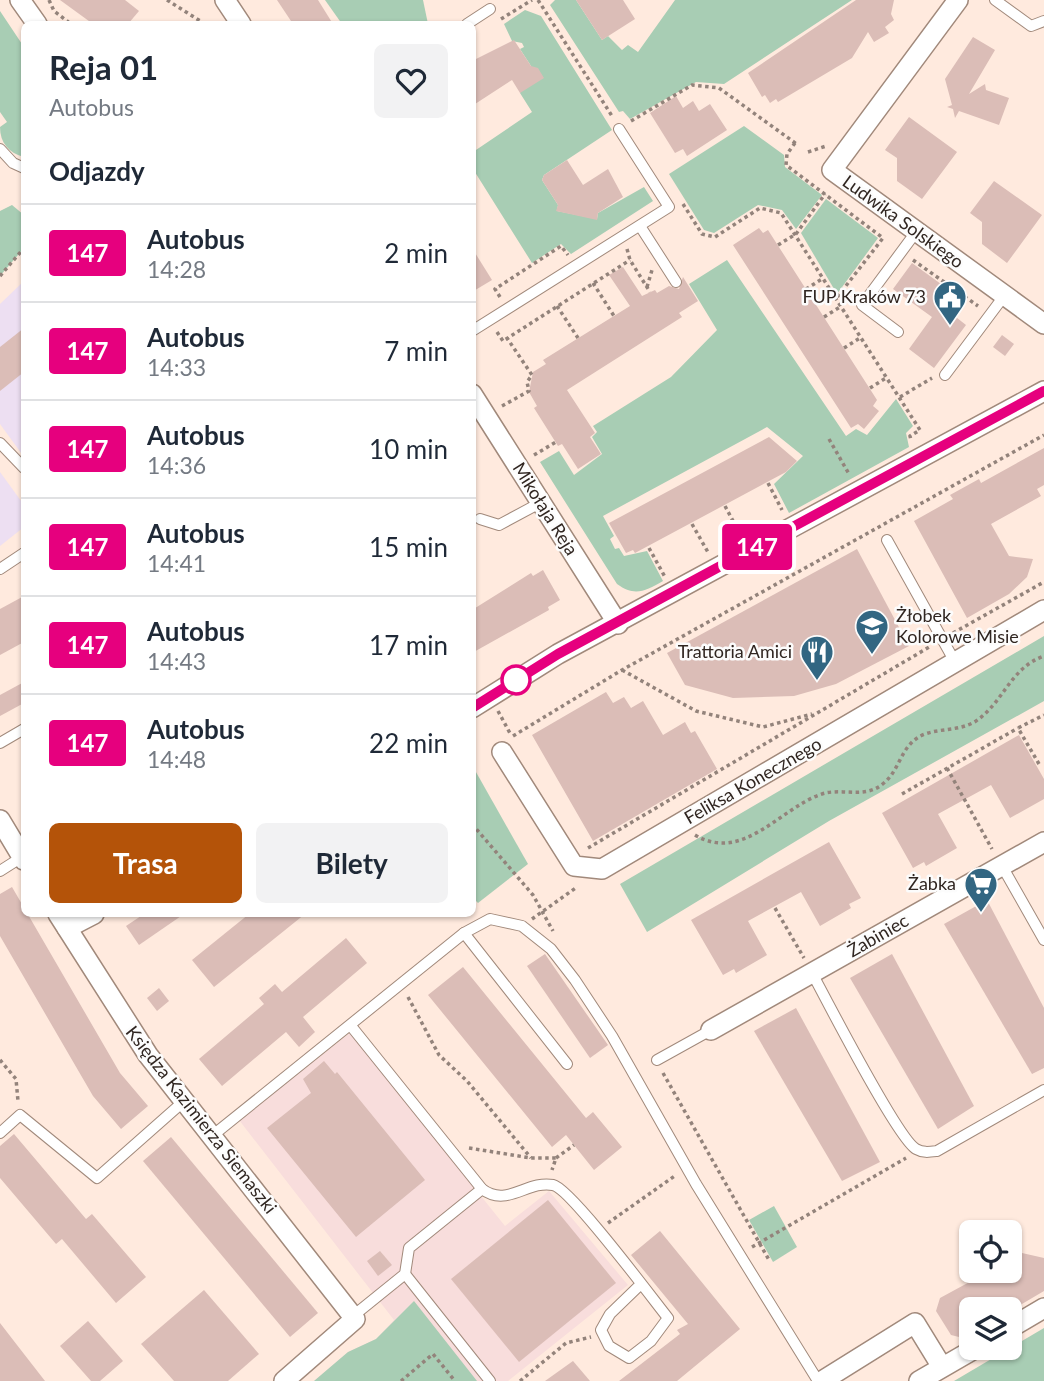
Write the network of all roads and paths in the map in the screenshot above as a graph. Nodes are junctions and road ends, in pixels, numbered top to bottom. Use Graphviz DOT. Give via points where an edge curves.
graph roads {
  1 [pos="20,0"];
  2 [pos="49,0"];
  3 [pos="167,0"];
  4 [pos="225,0"];
  5 [pos="958,0"];
  6 [pos="995,0"];
  7 [pos="490,9"];
  8 [pos="35,21"];
  9 [pos="67,21"];
  10 [pos="200,21"];
  11 [pos="239,21"];
  12 [pos="472,21"];
  13 [pos="1044,21"];
  14 [pos="630,122"];
  15 [pos="619,129"];
  16 [pos="833,143"];
  17 [pos="0,149"];
  18 [pos="808,152"];
  19 [pos="21,167"];
  20 [pos="825,194"];
  21 [pos="640,226"];
  22 [pos="916,232"];
  23 [pos="702,234"];
  24 [pos="796,234"];
  25 [pos="633,245"];
  26 [pos="778,245"];
  27 [pos="21,252"];
  28 [pos="902,252"];
  29 [pos="630,260"];
  30 [pos="654,265"];
  31 [pos="0,276"];
  32 [pos="822,278"];
  33 [pos="676,282"];
  34 [pos="593,283"];
  35 [pos="806,289"];
  36 [pos="1004,296"];
  37 [pos="835,300"];
  38 [pos="557,306"];
  39 [pos="839,307"];
  40 [pos="980,308"];
  41 [pos="614,316"];
  42 [pos="824,317"];
  43 [pos="1044,324"];
  44 [pos="476,328"];
  45 [pos="898,332"];
  46 [pos="488,333"];
  47 [pos="507,338"];
  48 [pos="578,338"];
  49 [pos="860,338"];
  50 [pos="844,348"];
  51 [pos="942,374"];
  52 [pos="886,378"];
  53 [pos="870,388"];
  54 [pos="1044,391"];
  55 [pos="899,398"];
  56 [pos="476,400"];
  57 [pos="498,409"];
  58 [pos="1044,435"];
  59 [pos="829,439"];
  60 [pos="556,442"];
  61 [pos="0,443"];
  62 [pos="915,449"];
  63 [pos="529,458"];
  64 [pos="21,465"];
  65 [pos="854,482"];
  66 [pos="768,483"];
  67 [pos="540,503"];
  68 [pos="725,506"];
  69 [pos="786,518"];
  70 [pos="480,519"];
  71 [pos="692,524"];
  72 [pos="744,541"];
  73 [pos="887,541"];
  74 [pos="649,548"];
  75 [pos="21,555"];
  76 [pos="712,558"];
  77 [pos="0,569"];
  78 [pos="668,582"];
  79 [pos="1044,582"];
  80 [pos="1044,610"];
  81 [pos="618,624"];
  82 [pos="942,639"];
  83 [pos="1044,656"];
  84 [pos="955,662"];
  85 [pos="622,670"];
  86 [pos="477,705"];
  87 [pos="817,713"];
  88 [pos="1044,715"];
  89 [pos="1018,728"];
  90 [pos="21,731"];
  91 [pos="0,743"];
  92 [pos="511,746"];
  93 [pos="1039,764"];
  94 [pos="947,768"];
  95 [pos="902,794"];
  96 [pos="0,820"];
  97 [pos="684,821"];
  98 [pos="476,829"];
  99 [pos="1044,842"];
  100 [pos="584,850"];
  101 [pos="21,855"];
  102 [pos="21,859"];
  103 [pos="1002,866"];
  104 [pos="602,869"];
  105 [pos="0,872"];
  106 [pos="775,908"];
  107 [pos="542,911"];
  108 [pos="81,917"];
  109 [pos="63,921"];
  110 [pos="522,926"];
  111 [pos="464,933"];
  112 [pos="1044,940"];
  113 [pos="559,941"];
  114 [pos="812,973"];
  115 [pos="402,984"];
  116 [pos="351,1026"];
  117 [pos="711,1030"];
  118 [pos="0,1060"];
  119 [pos="657,1060"];
  120 [pos="567,1064"];
  121 [pos="1044,1090"];
  122 [pos="183,1102"];
  123 [pos="20,1115"];
  124 [pos="0,1133"];
  125 [pos="212,1136"];
  126 [pos="574,1145"];
  127 [pos="914,1149"];
  128 [pos="456,1156"];
  129 [pos="531,1158"];
  130 [pos="556,1158"];
  131 [pos="686,1168"];
  132 [pos="548,1184"];
  133 [pos="482,1189"];
  134 [pos="597,1230"];
  135 [pos="759,1243"];
  136 [pos="738,1255"];
  137 [pos="769,1260"];
  138 [pos="405,1274"];
  139 [pos="641,1284"];
  140 [pos="1044,1308"];
  141 [pos="355,1319"];
  142 [pos="1022,1321"];
  143 [pos="586,1340"];
  144 [pos="959,1358"];
  145 [pos="942,1367"];
  146 [pos="284,1381"];
  147 [pos="401,1381"];
  148 [pos="455,1381"];
  149 [pos="490,1381"];
  150 [pos="520,1381"];
  151 [pos="820,1381"];
  152 [pos="919,1381"];
  1 -- 8 [label="street"];
  2 -- 9 [label="path"];
  3 -- 10 [label="path"];
  4 -- 11 [label="street"];
  5 -- 22 [label="street, Ludwika Solskiego" via="832,170"];
  6 -- 13 [label="lane" via="1031,26"];
  7 -- 12 [label="lane"];
  14 -- 20 [label="path" via="692,85 719,88 797,144 787,154 786,165"];
  15 -- 21 [label="lane" via="669,207"];
  16 -- 18 [label="path"];
  17 -- 19 [label="lane"];
  20 -- 24 [label="path"];
  20 -- 37 [label="path" via="883,237"];
  21 -- 33 [label="lane"];
  21 -- 44 [label="lane"];
  22 -- 28 [label="lane"];
  22 -- 36 [label="street, Ludwika Solskiego"];
  23 -- 24 [label="path" via="715,237 760,208 781,213"];
  24 -- 26 [label="path"];
  24 -- 32 [label="path"];
  25 -- 29 [label="path" via="626,252"];
  27 -- 31 [label="path"];
  28 -- 40 [label="path"];
  28 -- 45 [label="lane" via="862,305"];
  29 -- 30 [label="path" via="649,290"];
  29 -- 34 [label="path"];
  32 -- 35 [label="path"];
  32 -- 37 [label="path"];
  34 -- 38 [label="path"];
  34 -- 41 [label="path"];
  36 -- 43 [label="street, Ludwika Solskiego"];
  36 -- 51 [label="lane"];
  37 -- 39 [label="path"];
  38 -- 47 [label="path"];
  38 -- 48 [label="path"];
  39 -- 42 [label="path"];
  39 -- 49 [label="path"];
  46 -- 47 [label="path" via="496,329 503,341"];
  47 -- 57 [label="path" via="533,375 527,382 529,391"];
  49 -- 50 [label="path"];
  49 -- 52 [label="path"];
  51 -- 55 [label="path"];
  52 -- 53 [label="path"];
  52 -- 55 [label="path"];
  54 -- 81 [label="street"];
  55 -- 62 [label="path" via="920,430 909,436"];
  56 -- 67 [label="street, Mikołaja Reja"];
  58 -- 85 [label="path"];
  59 -- 65 [label="path"];
  60 -- 63 [label="path"];
  61 -- 64 [label="lane"];
  66 -- 69 [label="path"];
  67 -- 70 [label="lane" via="499,525"];
  67 -- 81 [label="street, Mikołaja Reja"];
  68 -- 72 [label="path"];
  71 -- 76 [label="path"];
  73 -- 82 [label="lane"];
  74 -- 78 [label="path"];
  75 -- 77 [label="lane"];
  79 -- 82 [label="path"];
  80 -- 84 [label="street, Feliksa Konecznego"];
  81 -- 86 [label="street" via="558,654"];
  82 -- 84 [label="lane"];
  82 -- 87 [label="path"];
  83 -- 97 [label="path" via="1023,666 987,713 974,722 924,734 911,743 879,787 855,794 822,793 746,839 706,842"];
  84 -- 97 [label="street, Feliksa Konecznego"];
  85 -- 87 [label="path" via="696,711 763,727"];
  85 -- 92 [label="path"];
  86 -- 92 [label="path" via="489,712 496,708"];
  87 -- 100 [label="path"];
  88 -- 89 [label="path"];
  89 -- 93 [label="path"];
  89 -- 94 [label="path"];
  90 -- 91 [label="lane"];
  92 -- 104 [label="street" via="574,866"];
  94 -- 95 [label="path"];
  94 -- 103 [label="path"];
  96 -- 101 [label="street"];
  97 -- 104 [label="street, Feliksa Konecznego"];
  98 -- 107 [label="path"];
  99 -- 103 [label="street, Żabiniec"];
  102 -- 105 [label="lane"];
  103 -- 112 [label="lane"];
  103 -- 114 [label="street, Żabiniec"];
  104 -- 107 [label="path"];
  106 -- 114 [label="path"];
  107 -- 110 [label="path"];
  107 -- 113 [label="path"];
  108 -- 109 [label="street"];
  109 -- 122 [label="street, Księdza Kazimierza Siemaszki" via="129,1028"];
  110 -- 111 [label="lane" via="490,919"];
  110 -- 131 [label="lane" via="551,949 575,980"];
  111 -- 115 [label="lane"];
  111 -- 120 [label="lane"];
  114 -- 117 [label="street, Żabiniec"];
  114 -- 127 [label="lane"];
  115 -- 116 [label="lane"];
  115 -- 129 [label="path" via="439,1055 467,1081"];
  116 -- 125 [label="lane"];
  116 -- 128 [label="lane"];
  117 -- 119 [label="lane"];
  118 -- 123 [label="path" via="16,1079"];
  119 -- 135 [label="path"];
  121 -- 127 [label="lane" via="937,1151"];
  122 -- 123 [label="lane" via="97,1178"];
  122 -- 125 [label="street, Księdza Kazimierza Siemaszki"];
  123 -- 124 [label="lane"];
  125 -- 141 [label="street, Księdza Kazimierza Siemaszki"];
  126 -- 130 [label="path"];
  127 -- 135 [label="path" via="911,1156"];
  128 -- 129 [label="path" via="466,1147"];
  128 -- 133 [label="lane"];
  129 -- 130 [label="path"];
  130 -- 132 [label="path"];
  131 -- 134 [label="path"];
  131 -- 136 [label="lane"];
  132 -- 133 [label="lane" via="506,1196"];
  132 -- 134 [label="lane" via="564,1190"];
  133 -- 138 [label="lane" via="410,1248"];
  134 -- 139 [label="lane"];
  135 -- 136 [label="path"];
  135 -- 137 [label="path"];
  136 -- 151 [label="lane"];
  138 -- 141 [label="lane"];
  138 -- 149 [label="lane"];
  139 -- 139 [label="lane" via="668,1318 651,1341 629,1358 610,1346 601,1330 610,1314"];
  140 -- 142 [label="street"];
  141 -- 146 [label="street"];
  143 -- 150 [label="path" via="566,1343"];
  144 -- 145 [label="street"];
  145 -- 151 [label="street" via="915,1323"];
  145 -- 152 [label="street"];
  147 -- 148 [label="path" via="433,1354"];
}
